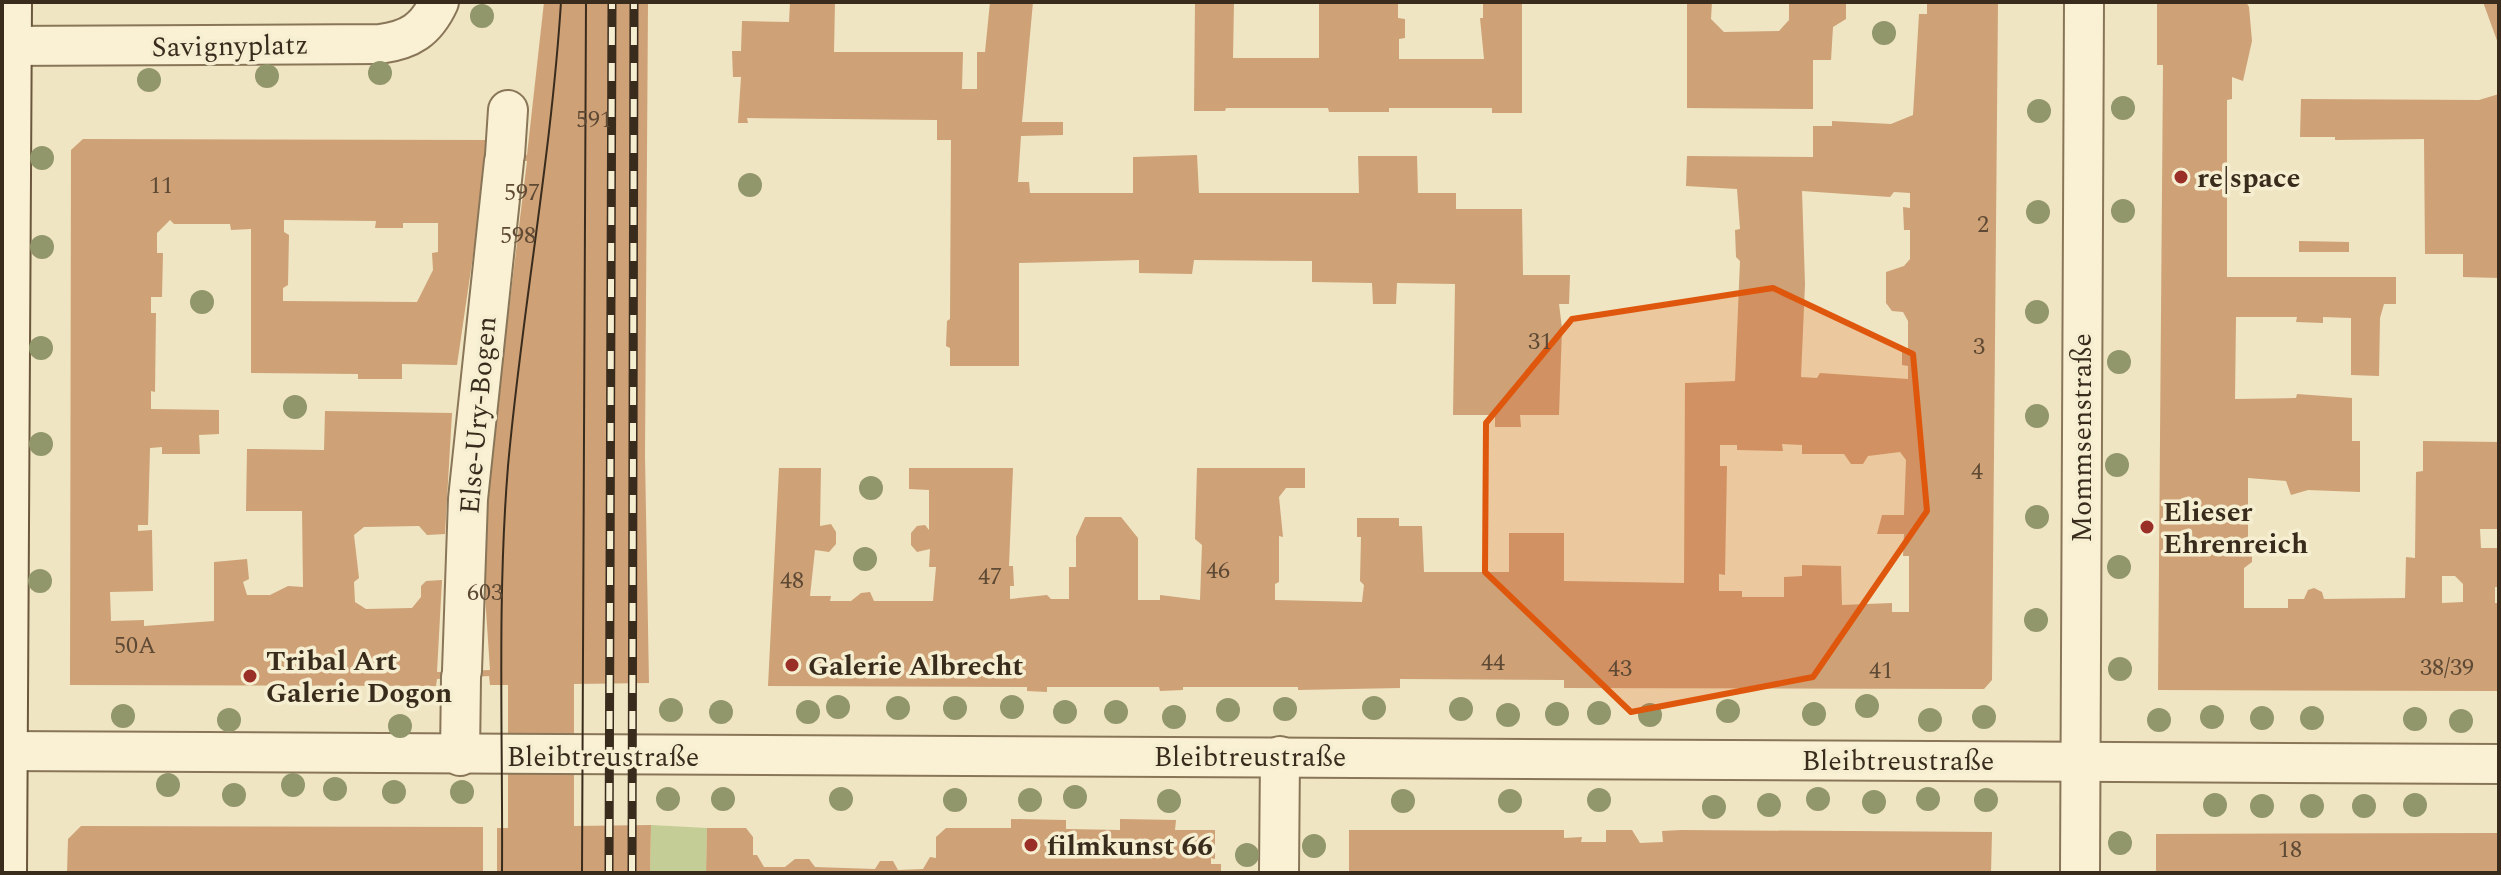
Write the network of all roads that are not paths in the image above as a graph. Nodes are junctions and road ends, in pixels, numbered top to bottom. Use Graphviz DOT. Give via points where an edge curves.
graph roads {
  1 [pos="9,2"];
  2 [pos="439,2"];
  3 [pos="2084,2"];
  4 [pos="5,46"];
  5 [pos="508,110"];
  6 [pos="3,751"];
  7 [pos="460,756"];
  8 [pos="1280,756"];
  9 [pos="2080,761"];
  10 [pos="2499,764"];
  11 [pos="4,873"];
  12 [pos="1279,873"];
  13 [pos="2080,873"];
  1 -- 4 [label="main road"];
  2 -- 4 [label="street, Savignyplatz" via="419,33 400,42"];
  3 -- 9 [label="street, Mommsenstraße"];
  4 -- 6 [label="main road"];
  5 -- 7 [label="street, Else-Ury-Bogen" via="468,499"];
  6 -- 7 [label="street, Bleibtreustraße"];
  6 -- 11 [label="main road"];
  7 -- 8 [label="street, Bleibtreustraße"];
  8 -- 9 [label="street, Bleibtreustraße"];
  8 -- 12 [label="street"];
  9 -- 10 [label="street, Bleibtreustraße"];
  9 -- 13 [label="street, Mommsenstraße"];
}
